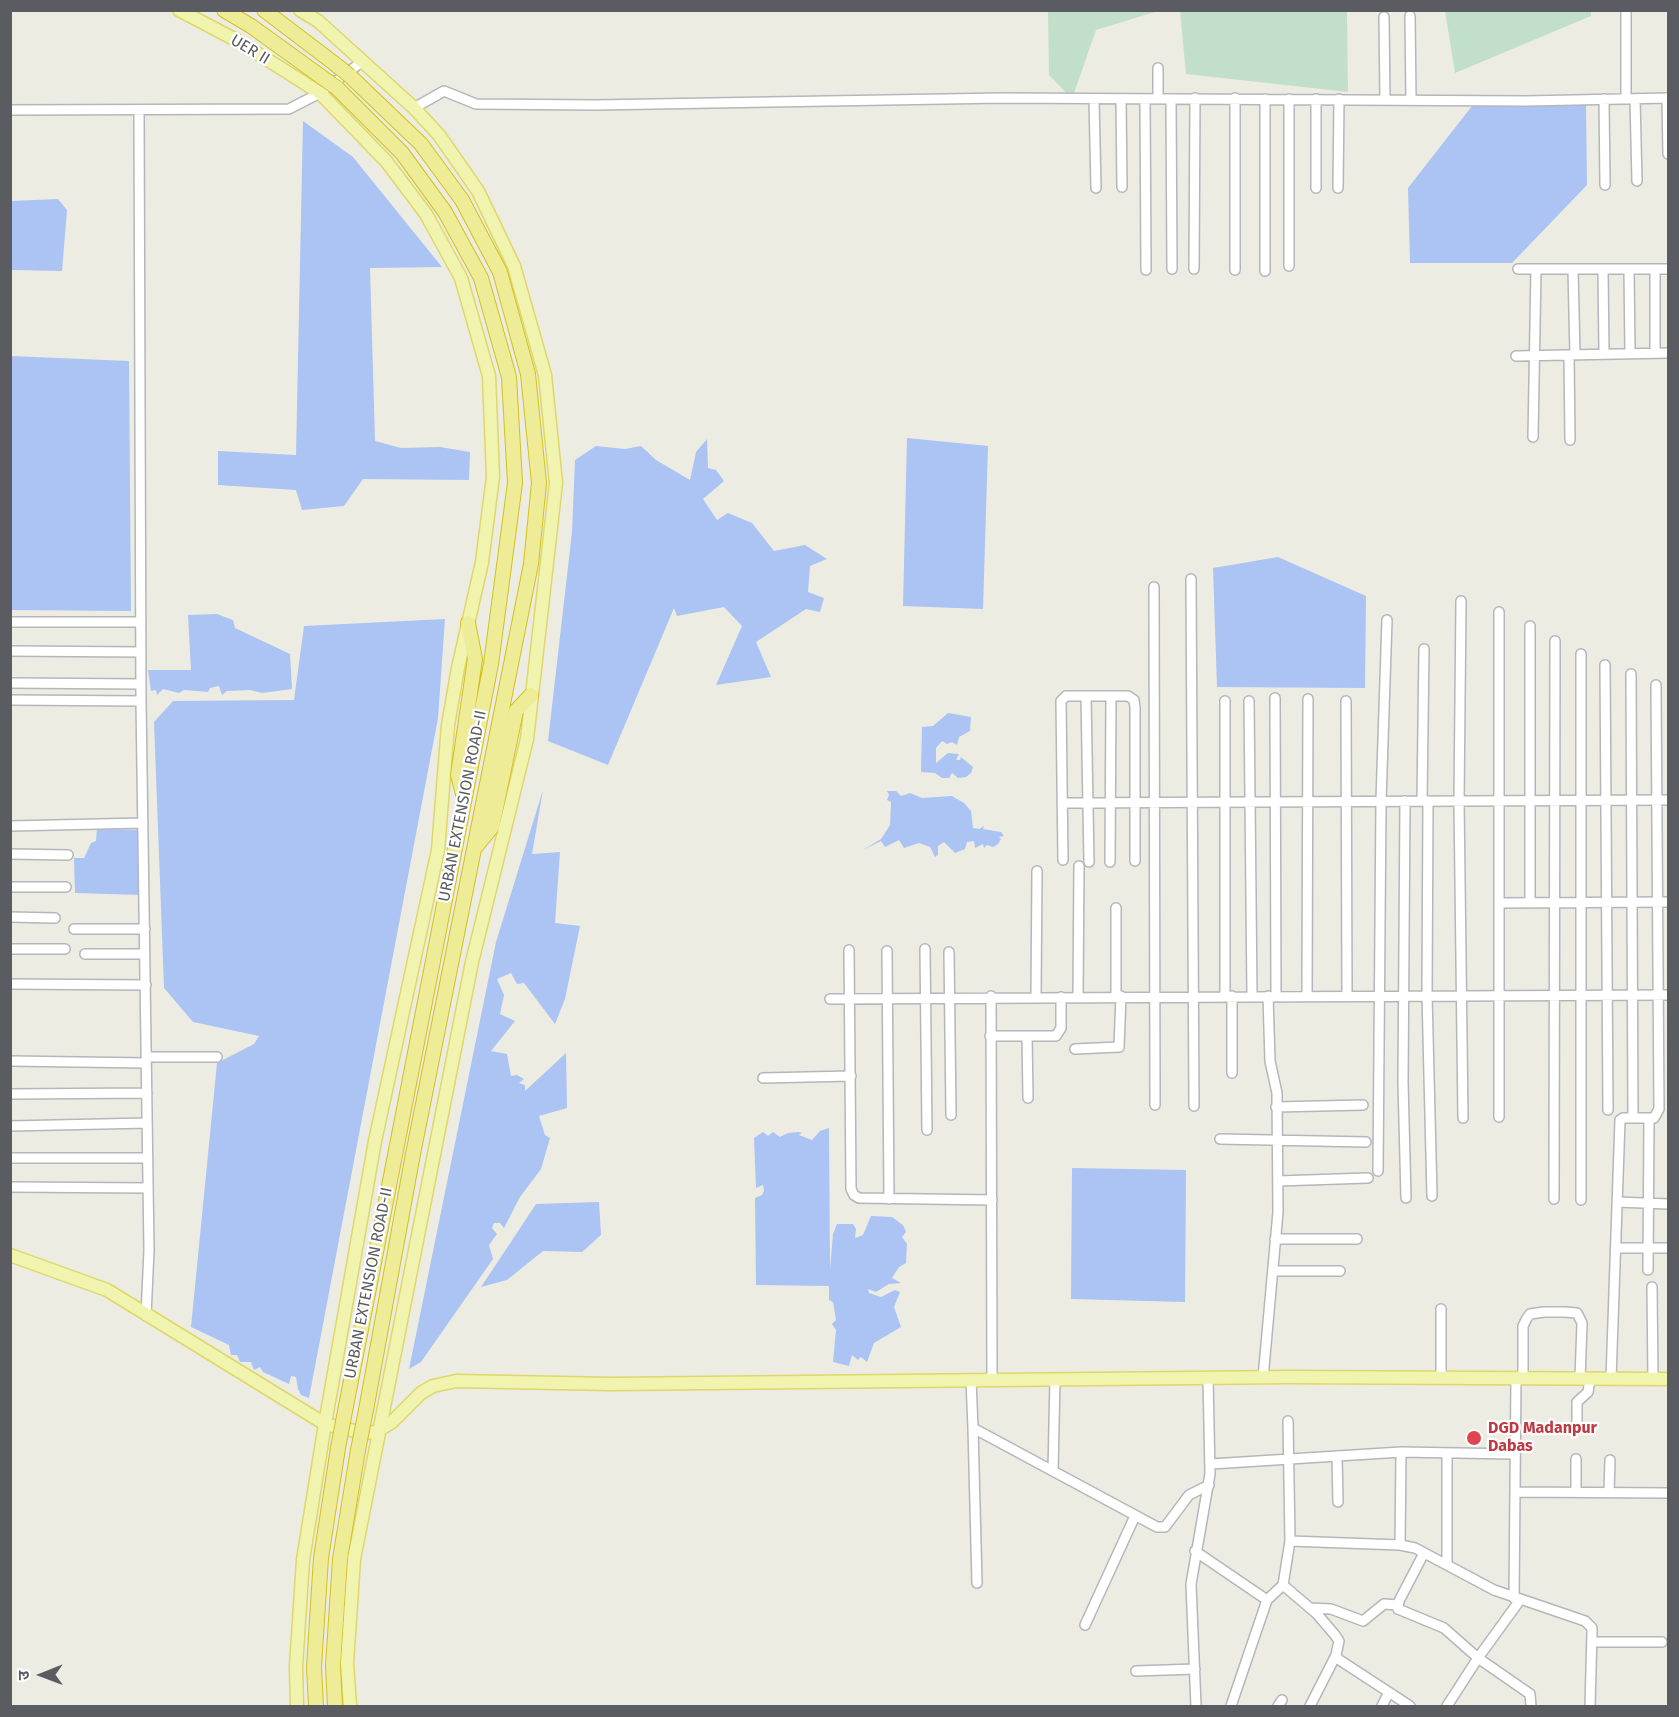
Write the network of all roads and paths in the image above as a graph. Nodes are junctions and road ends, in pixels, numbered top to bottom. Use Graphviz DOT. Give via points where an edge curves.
graph roads {
  1 [pos="179,10"];
  2 [pos="224,10"];
  3 [pos="264,10"];
  4 [pos="300,10"];
  5 [pos="1626,10"];
  6 [pos="1410,16"];
  7 [pos="1384,17"];
  8 [pos="363,61"];
  9 [pos="1158,68"];
  10 [pos="348,74"];
  11 [pos="328,86"];
  12 [pos="1195,98"];
  13 [pos="1235,98"];
  14 [pos="1668,98"];
  15 [pos="1094,99"];
  16 [pos="1121,99"];
  17 [pos="1145,99"];
  18 [pos="1158,99"];
  19 [pos="1171,99"];
  20 [pos="1265,99"];
  21 [pos="1289,99"];
  22 [pos="1316,99"];
  23 [pos="1339,99"];
  24 [pos="1604,99"];
  25 [pos="1630,99"];
  26 [pos="1385,100"];
  27 [pos="1411,100"];
  28 [pos="414,108"];
  29 [pos="10,110"];
  30 [pos="139,110"];
  31 [pos="1668,154"];
  32 [pos="1637,181"];
  33 [pos="1605,185"];
  34 [pos="1122,187"];
  35 [pos="1096,188"];
  36 [pos="1316,188"];
  37 [pos="1338,188"];
  38 [pos="1289,266"];
  39 [pos="1172,269"];
  40 [pos="1194,269"];
  41 [pos="1518,269"];
  42 [pos="1536,269"];
  43 [pos="1573,269"];
  44 [pos="1603,269"];
  45 [pos="1655,269"];
  46 [pos="1668,269"];
  47 [pos="1146,270"];
  48 [pos="1235,270"];
  49 [pos="1629,270"];
  50 [pos="1265,271"];
  51 [pos="1630,353"];
  52 [pos="1655,353"];
  53 [pos="1668,353"];
  54 [pos="1604,354"];
  55 [pos="1572,355"];
  56 [pos="1516,356"];
  57 [pos="1535,356"];
  58 [pos="1533,437"];
  59 [pos="1569,440"];
  60 [pos="1191,579"];
  61 [pos="1154,587"];
  62 [pos="1461,601"];
  63 [pos="1499,612"];
  64 [pos="1387,620"];
  65 [pos="10,622"];
  66 [pos="141,622"];
  67 [pos="468,622"];
  68 [pos="1530,626"];
  69 [pos="1555,641"];
  70 [pos="1424,649"];
  71 [pos="10,651"];
  72 [pos="141,652"];
  73 [pos="1581,654"];
  74 [pos="1605,665"];
  75 [pos="1631,674"];
  76 [pos="10,682"];
  77 [pos="141,684"];
  78 [pos="1656,685"];
  79 [pos="531,695"];
  80 [pos="1086,696"];
  81 [pos="1111,696"];
  82 [pos="1275,698"];
  83 [pos="1308,699"];
  84 [pos="10,700"];
  85 [pos="141,701"];
  86 [pos="1225,701"];
  87 [pos="1249,701"];
  88 [pos="1346,701"];
  89 [pos="1499,800"];
  90 [pos="1530,800"];
  91 [pos="1555,800"];
  92 [pos="1581,800"];
  93 [pos="1607,800"];
  94 [pos="1630,800"];
  95 [pos="1663,800"];
  96 [pos="1155,801"];
  97 [pos="1192,801"];
  98 [pos="1224,801"];
  99 [pos="1250,801"];
  100 [pos="1275,801"];
  101 [pos="1307,801"];
  102 [pos="1345,801"];
  103 [pos="1381,801"];
  104 [pos="1405,801"];
  105 [pos="1425,801"];
  106 [pos="1459,801"];
  107 [pos="1088,802"];
  108 [pos="1110,802"];
  109 [pos="1135,802"];
  110 [pos="465,803"];
  111 [pos="1062,803"];
  112 [pos="143,823"];
  113 [pos="10,826"];
  114 [pos="473,849"];
  115 [pos="10,854"];
  116 [pos="68,855"];
  117 [pos="1063,860"];
  118 [pos="1135,861"];
  119 [pos="1089,862"];
  120 [pos="1110,862"];
  121 [pos="1079,866"];
  122 [pos="1037,872"];
  123 [pos="10,887"];
  124 [pos="66,887"];
  125 [pos="1606,902"];
  126 [pos="1632,902"];
  127 [pos="1656,902"];
  128 [pos="1668,902"];
  129 [pos="1499,903"];
  130 [pos="1530,903"];
  131 [pos="1553,903"];
  132 [pos="1580,903"];
  133 [pos="1116,908"];
  134 [pos="10,917"];
  135 [pos="55,918"];
  136 [pos="74,929"];
  137 [pos="145,929"];
  138 [pos="10,949"];
  139 [pos="65,949"];
  140 [pos="925,949"];
  141 [pos="849,950"];
  142 [pos="887,951"];
  143 [pos="949,952"];
  144 [pos="85,954"];
  145 [pos="145,954"];
  146 [pos="10,984"];
  147 [pos="146,985"];
  148 [pos="1427,995"];
  149 [pos="1462,995"];
  150 [pos="1499,995"];
  151 [pos="1552,995"];
  152 [pos="1580,995"];
  153 [pos="1607,995"];
  154 [pos="1632,995"];
  155 [pos="1658,995"];
  156 [pos="1668,995"];
  157 [pos="991,996"];
  158 [pos="1036,996"];
  159 [pos="1061,996"];
  160 [pos="1078,996"];
  161 [pos="1118,996"];
  162 [pos="1155,996"];
  163 [pos="1193,996"];
  164 [pos="1229,996"];
  165 [pos="1252,996"];
  166 [pos="1272,996"];
  167 [pos="1307,996"];
  168 [pos="1347,996"];
  169 [pos="1380,996"];
  170 [pos="1404,996"];
  171 [pos="949,997"];
  172 [pos="888,998"];
  173 [pos="926,998"];
  174 [pos="830,999"];
  175 [pos="851,999"];
  176 [pos="990,1036"];
  177 [pos="1027,1036"];
  178 [pos="1075,1049"];
  179 [pos="217,1057"];
  180 [pos="146,1060"];
  181 [pos="10,1062"];
  182 [pos="1232,1073"];
  183 [pos="851,1076"];
  184 [pos="763,1078"];
  185 [pos="147,1093"];
  186 [pos="10,1094"];
  187 [pos="1028,1098"];
  188 [pos="1155,1105"];
  189 [pos="1363,1105"];
  190 [pos="1194,1106"];
  191 [pos="1276,1107"];
  192 [pos="1608,1110"];
  193 [pos="951,1115"];
  194 [pos="1499,1117"];
  195 [pos="1463,1118"];
  196 [pos="1633,1118"];
  197 [pos="1649,1118"];
  198 [pos="147,1123"];
  199 [pos="10,1126"];
  200 [pos="927,1130"];
  201 [pos="1220,1139"];
  202 [pos="1277,1142"];
  203 [pos="1366,1142"];
  204 [pos="10,1158"];
  205 [pos="146,1158"];
  206 [pos="1378,1171"];
  207 [pos="1368,1178"];
  208 [pos="1278,1181"];
  209 [pos="10,1187"];
  210 [pos="147,1188"];
  211 [pos="1432,1196"];
  212 [pos="1406,1198"];
  213 [pos="890,1199"];
  214 [pos="1554,1199"];
  215 [pos="992,1200"];
  216 [pos="1581,1200"];
  217 [pos="1617,1202"];
  218 [pos="1647,1204"];
  219 [pos="1668,1204"];
  220 [pos="1275,1239"];
  221 [pos="1357,1239"];
  222 [pos="1617,1248"];
  223 [pos="1647,1248"];
  224 [pos="1668,1248"];
  225 [pos="10,1255"];
  226 [pos="1648,1270"];
  227 [pos="1273,1271"];
  228 [pos="1340,1271"];
  229 [pos="1652,1287"];
  230 [pos="1441,1309"];
  231 [pos="146,1316"];
  232 [pos="1208,1378"];
  233 [pos="1263,1378"];
  234 [pos="1441,1378"];
  235 [pos="1520,1378"];
  236 [pos="1653,1378"];
  237 [pos="1668,1378"];
  238 [pos="993,1379"];
  239 [pos="1055,1379"];
  240 [pos="1585,1379"];
  241 [pos="1611,1379"];
  242 [pos="971,1380"];
  243 [pos="1288,1421"];
  244 [pos="1577,1422"];
  245 [pos="325,1424"];
  246 [pos="973,1428"];
  247 [pos="380,1430"];
  248 [pos="1401,1452"];
  249 [pos="1447,1454"];
  250 [pos="1514,1454"];
  251 [pos="1337,1456"];
  252 [pos="1288,1459"];
  253 [pos="1575,1459"];
  254 [pos="1610,1460"];
  255 [pos="1210,1464"];
  256 [pos="1053,1471"];
  257 [pos="1209,1485"];
  258 [pos="1515,1492"];
  259 [pos="1576,1492"];
  260 [pos="1609,1492"];
  261 [pos="1668,1493"];
  262 [pos="1338,1502"];
  263 [pos="1135,1516"];
  264 [pos="1290,1541"];
  265 [pos="1400,1545"];
  266 [pos="1195,1551"];
  267 [pos="1424,1553"];
  268 [pos="1446,1564"];
  269 [pos="977,1583"];
  270 [pos="1283,1585"];
  271 [pos="1517,1599"];
  272 [pos="1267,1600"];
  273 [pos="1398,1605"];
  274 [pos="1310,1608"];
  275 [pos="1085,1625"];
  276 [pos="1592,1642"];
  277 [pos="1662,1642"];
  278 [pos="1336,1655"];
  279 [pos="1478,1658"];
  280 [pos="1195,1669"];
  281 [pos="1136,1671"];
  282 [pos="1388,1694"];
  283 [pos="297,1707"];
  284 [pos="316,1707"];
  285 [pos="335,1707"];
  286 [pos="350,1707"];
  287 [pos="1196,1707"];
  288 [pos="1231,1707"];
  289 [pos="1310,1707"];
  290 [pos="1382,1707"];
  291 [pos="1410,1707"];
  292 [pos="1447,1707"];
  293 [pos="1531,1707"];
  294 [pos="1590,1707"];
  1 -- 11 [label="main road, UER II"];
  2 -- 11 [label="highway, URBAN EXTENSION ROAD-II"];
  3 -- 10 [label="highway, URBAN EXTENSION ROAD-II, bridge"];
  4 -- 8 [label="main road"];
  5 -- 25 [label="street"];
  6 -- 27 [label="street"];
  7 -- 26 [label="street"];
  8 -- 10 [label="street"];
  8 -- 28 [label="main road"];
  9 -- 18 [label="street"];
  10 -- 11 [label="street"];
  10 -- 114 [label="highway, URBAN EXTENSION ROAD-II" via="421,144 462,200 500,272 528,374 540,483 531,564"];
  11 -- 30 [label="street" via="289,109"];
  11 -- 67 [label="main road, UER II" via="426,214 461,278 489,376 494,477 482,562"];
  11 -- 110 [label="highway, URBAN EXTENSION ROAD-II" via="402,153 445,212 481,278 509,377 515,483 491,664"];
  12 -- 13 [label="street"];
  12 -- 19 [label="street"];
  12 -- 40 [label="street"];
  13 -- 20 [label="street"];
  13 -- 48 [label="street"];
  14 -- 25 [label="street"];
  14 -- 31 [label="street"];
  15 -- 16 [label="street"];
  15 -- 28 [label="street" via="476,104 444,92"];
  15 -- 35 [label="street"];
  16 -- 17 [label="street"];
  16 -- 34 [label="street"];
  17 -- 18 [label="street"];
  17 -- 47 [label="street"];
  18 -- 19 [label="street"];
  19 -- 39 [label="street"];
  20 -- 21 [label="street"];
  20 -- 50 [label="street"];
  21 -- 22 [label="street"];
  21 -- 38 [label="street"];
  22 -- 23 [label="street"];
  22 -- 36 [label="street"];
  23 -- 26 [label="street"];
  23 -- 37 [label="street"];
  24 -- 25 [label="street"];
  24 -- 27 [label="street"];
  24 -- 33 [label="street"];
  25 -- 32 [label="street"];
  26 -- 27 [label="street"];
  28 -- 79 [label="main road" via="439,135 478,191 514,266 545,375 556,483"];
  29 -- 30 [label="street"];
  30 -- 66 [label="street"];
  41 -- 42 [label="street"];
  42 -- 43 [label="street"];
  42 -- 57 [label="street"];
  43 -- 44 [label="street"];
  43 -- 55 [label="street"];
  44 -- 49 [label="street"];
  44 -- 54 [label="street"];
  45 -- 46 [label="street"];
  45 -- 49 [label="street"];
  45 -- 52 [label="street"];
  49 -- 51 [label="street"];
  51 -- 52 [label="street"];
  51 -- 54 [label="street"];
  52 -- 53 [label="street"];
  54 -- 55 [label="street"];
  55 -- 57 [label="street"];
  55 -- 59 [label="street"];
  56 -- 57 [label="street"];
  57 -- 58 [label="street"];
  60 -- 97 [label="street"];
  61 -- 96 [label="street"];
  62 -- 106 [label="street"];
  63 -- 89 [label="street"];
  64 -- 103 [label="street"];
  65 -- 66 [label="street"];
  66 -- 72 [label="street"];
  67 -- 110 [label="highway" via="475,659 458,774"];
  67 -- 245 [label="main road, UER II" via="448,725 438,850 375,1141"];
  68 -- 90 [label="street"];
  69 -- 91 [label="street"];
  70 -- 105 [label="street"];
  71 -- 72 [label="street"];
  72 -- 77 [label="street"];
  73 -- 92 [label="street"];
  74 -- 93 [label="street"];
  75 -- 94 [label="street"];
  76 -- 77 [label="street"];
  77 -- 85 [label="street"];
  78 -- 95 [label="street"];
  79 -- 114 [label="highway" via="516,711 492,827"];
  79 -- 247 [label="main road" via="527,739 472,962"];
  80 -- 81 [label="street"];
  80 -- 107 [label="street"];
  80 -- 111 [label="street" via="1066,696 1061,701"];
  81 -- 108 [label="street"];
  81 -- 109 [label="street" via="1134,700"];
  82 -- 100 [label="street"];
  83 -- 101 [label="street"];
  84 -- 85 [label="street"];
  85 -- 112 [label="street"];
  86 -- 98 [label="street"];
  87 -- 99 [label="street"];
  88 -- 102 [label="street"];
  89 -- 90 [label="street"];
  89 -- 106 [label="street"];
  89 -- 129 [label="street"];
  90 -- 91 [label="street"];
  90 -- 130 [label="street"];
  91 -- 92 [label="street"];
  91 -- 131 [label="street"];
  92 -- 93 [label="street"];
  92 -- 132 [label="street"];
  93 -- 94 [label="street"];
  93 -- 125 [label="street"];
  94 -- 95 [label="street"];
  94 -- 126 [label="street"];
  95 -- 127 [label="street"];
  96 -- 97 [label="street"];
  96 -- 109 [label="street"];
  96 -- 162 [label="street"];
  97 -- 98 [label="street"];
  97 -- 163 [label="street"];
  98 -- 99 [label="street"];
  98 -- 164 [label="street"];
  99 -- 100 [label="street"];
  99 -- 165 [label="street"];
  100 -- 101 [label="street"];
  100 -- 166 [label="street"];
  101 -- 102 [label="street"];
  101 -- 167 [label="street"];
  102 -- 103 [label="street"];
  102 -- 168 [label="street"];
  103 -- 104 [label="street"];
  103 -- 169 [label="street"];
  104 -- 105 [label="street"];
  104 -- 170 [label="street"];
  105 -- 106 [label="street"];
  105 -- 148 [label="street"];
  106 -- 149 [label="street"];
  107 -- 108 [label="street"];
  107 -- 111 [label="street"];
  107 -- 119 [label="street"];
  108 -- 109 [label="street"];
  108 -- 120 [label="street"];
  109 -- 118 [label="street"];
  110 -- 284 [label="highway, URBAN EXTENSION ROAD-II, bridge" via="338,1448 321,1558 314,1667"];
  111 -- 117 [label="street"];
  112 -- 113 [label="street"];
  112 -- 137 [label="street"];
  114 -- 285 [label="highway, URBAN EXTENSION ROAD-II, bridge" via="340,1559 333,1666"];
  115 -- 116 [label="street"];
  121 -- 160 [label="street"];
  122 -- 158 [label="street"];
  123 -- 124 [label="street"];
  125 -- 126 [label="street"];
  125 -- 132 [label="street"];
  125 -- 153 [label="street"];
  126 -- 127 [label="street"];
  126 -- 154 [label="street"];
  127 -- 128 [label="street"];
  127 -- 155 [label="street"];
  129 -- 130 [label="street"];
  129 -- 150 [label="street"];
  130 -- 131 [label="street"];
  131 -- 132 [label="street"];
  131 -- 151 [label="street"];
  132 -- 152 [label="street"];
  133 -- 161 [label="street"];
  134 -- 135 [label="street"];
  136 -- 137 [label="street"];
  137 -- 145 [label="street"];
  138 -- 139 [label="street"];
  140 -- 173 [label="street"];
  141 -- 175 [label="street"];
  142 -- 172 [label="street"];
  143 -- 171 [label="street"];
  144 -- 145 [label="street"];
  145 -- 147 [label="street"];
  146 -- 147 [label="street"];
  147 -- 180 [label="street"];
  148 -- 149 [label="street"];
  148 -- 170 [label="street"];
  148 -- 211 [label="street"];
  149 -- 150 [label="street"];
  149 -- 195 [label="street"];
  150 -- 151 [label="street"];
  150 -- 194 [label="street"];
  151 -- 152 [label="street"];
  151 -- 214 [label="street"];
  152 -- 153 [label="street"];
  152 -- 216 [label="street"];
  153 -- 154 [label="street"];
  153 -- 192 [label="street"];
  154 -- 155 [label="street"];
  154 -- 196 [label="street"];
  155 -- 156 [label="street"];
  155 -- 197 [label="street" via="1659,1109 1657,1116"];
  157 -- 158 [label="street"];
  157 -- 171 [label="street"];
  157 -- 176 [label="street"];
  158 -- 159 [label="street"];
  159 -- 160 [label="street"];
  159 -- 177 [label="street" via="1060,1032 1052,1036"];
  160 -- 161 [label="street"];
  161 -- 162 [label="street"];
  161 -- 178 [label="street" via="1119,1047"];
  162 -- 163 [label="street"];
  162 -- 188 [label="street"];
  163 -- 164 [label="street"];
  163 -- 190 [label="street"];
  164 -- 165 [label="street"];
  164 -- 182 [label="street"];
  165 -- 166 [label="street"];
  166 -- 167 [label="street"];
  166 -- 191 [label="street" via="1270,1061"];
  167 -- 168 [label="street"];
  168 -- 169 [label="street"];
  169 -- 170 [label="street"];
  169 -- 206 [label="street"];
  170 -- 212 [label="street"];
  171 -- 173 [label="street"];
  171 -- 193 [label="street"];
  172 -- 173 [label="street"];
  172 -- 175 [label="street"];
  172 -- 213 [label="street"];
  173 -- 200 [label="street"];
  174 -- 175 [label="street"];
  175 -- 183 [label="street"];
  176 -- 177 [label="street"];
  176 -- 215 [label="street"];
  177 -- 187 [label="street"];
  179 -- 180 [label="street"];
  180 -- 181 [label="street"];
  180 -- 185 [label="street"];
  183 -- 184 [label="street"];
  183 -- 213 [label="street" via="851,1190 859,1198"];
  185 -- 186 [label="street"];
  185 -- 198 [label="street"];
  189 -- 191 [label="street"];
  191 -- 202 [label="street"];
  196 -- 197 [label="street"];
  196 -- 217 [label="street" via="1620,1120"];
  197 -- 218 [label="street"];
  198 -- 199 [label="street"];
  198 -- 205 [label="street"];
  201 -- 202 [label="street"];
  202 -- 203 [label="street"];
  202 -- 208 [label="street"];
  204 -- 205 [label="street"];
  205 -- 210 [label="street"];
  207 -- 208 [label="street"];
  208 -- 220 [label="street"];
  209 -- 210 [label="street"];
  210 -- 231 [label="street"];
  213 -- 215 [label="street"];
  215 -- 238 [label="street"];
  217 -- 218 [label="street"];
  217 -- 222 [label="street"];
  218 -- 219 [label="street"];
  218 -- 223 [label="street"];
  220 -- 221 [label="street"];
  220 -- 227 [label="street"];
  222 -- 223 [label="street"];
  222 -- 241 [label="street"];
  223 -- 224 [label="street"];
  223 -- 226 [label="street"];
  225 -- 231 [label="main road" via="107,1290"];
  227 -- 228 [label="street"];
  227 -- 233 [label="street"];
  229 -- 236 [label="street"];
  230 -- 234 [label="street"];
  231 -- 245 [label="main road"];
  232 -- 233 [label="main road"];
  232 -- 239 [label="main road"];
  232 -- 255 [label="street"];
  233 -- 234 [label="main road"];
  234 -- 235 [label="main road"];
  235 -- 240 [label="main road"];
  235 -- 240 [label="street" via="1527,1318 1537,1313 1564,1312 1577,1313 1582,1323"];
  235 -- 250 [label="street"];
  236 -- 237 [label="main road"];
  236 -- 241 [label="main road"];
  238 -- 239 [label="main road"];
  238 -- 242 [label="main road"];
  239 -- 256 [label="street"];
  240 -- 241 [label="main road"];
  240 -- 244 [label="street" via="1588,1392 1577,1402"];
  242 -- 246 [label="street"];
  242 -- 247 [label="main road" via="610,1384 456,1381 421,1393"];
  243 -- 252 [label="street"];
  245 -- 247 [label="main road" via="363,1433"];
  245 -- 283 [label="main road, UER II" via="303,1560"];
  246 -- 256 [label="street"];
  246 -- 269 [label="street"];
  247 -- 286 [label="main road" via="354,1559 347,1663"];
  248 -- 249 [label="street"];
  248 -- 251 [label="street"];
  248 -- 265 [label="street"];
  249 -- 250 [label="street"];
  249 -- 268 [label="street"];
  250 -- 258 [label="street"];
  251 -- 252 [label="street"];
  251 -- 262 [label="street"];
  252 -- 255 [label="street"];
  252 -- 264 [label="street"];
  253 -- 259 [label="street"];
  254 -- 260 [label="street"];
  255 -- 257 [label="street"];
  256 -- 263 [label="street"];
  257 -- 263 [label="street" via="1189,1495 1161,1529"];
  257 -- 266 [label="street"];
  258 -- 259 [label="street"];
  258 -- 271 [label="street"];
  259 -- 260 [label="street"];
  260 -- 261 [label="street"];
  263 -- 275 [label="street"];
  264 -- 265 [label="street"];
  264 -- 270 [label="street"];
  265 -- 267 [label="street"];
  266 -- 272 [label="street"];
  266 -- 280 [label="street" via="1191,1584"];
  267 -- 268 [label="street"];
  267 -- 273 [label="street"];
  268 -- 271 [label="street"];
  270 -- 272 [label="street"];
  270 -- 274 [label="street"];
  271 -- 276 [label="street" via="1585,1621 1592,1628"];
  271 -- 279 [label="street"];
  272 -- 288 [label="street"];
  273 -- 274 [label="street" via="1384,1604 1360,1622 1327,1608"];
  273 -- 279 [label="street" via="1401,1612 1444,1628"];
  274 -- 278 [label="street" via="1339,1641"];
  276 -- 277 [label="street"];
  276 -- 294 [label="street"];
  278 -- 282 [label="street"];
  278 -- 289 [label="street"];
  279 -- 292 [label="street"];
  279 -- 293 [label="street" via="1530,1694"];
  280 -- 281 [label="street"];
  280 -- 287 [label="street"];
  282 -- 290 [label="street"];
  282 -- 291 [label="street"];
}
